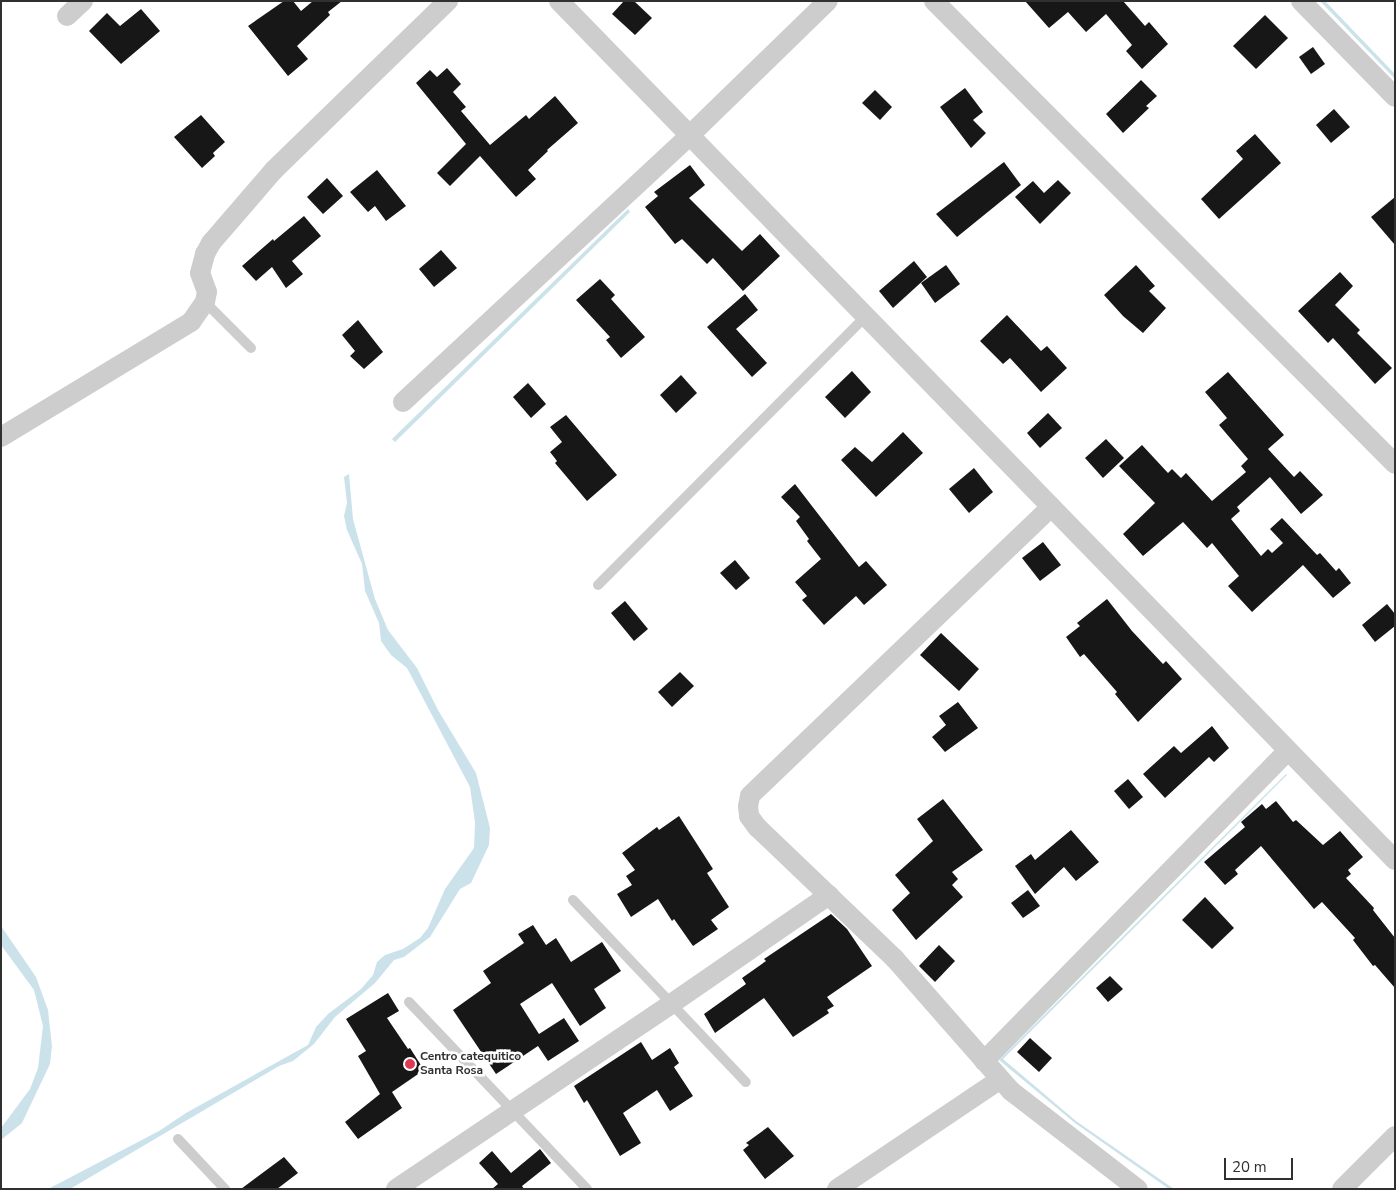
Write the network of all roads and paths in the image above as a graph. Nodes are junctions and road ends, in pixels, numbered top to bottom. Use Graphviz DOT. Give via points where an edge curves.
graph roads {
  1 [pos="83,1"];
  2 [pos="448,1"];
  3 [pos="559,1"];
  4 [pos="828,1"];
  5 [pos="934,1"];
  6 [pos="1301,1"];
  7 [pos="67,16"];
  8 [pos="1395,97"];
  9 [pos="690,135"];
  10 [pos="205,302"];
  11 [pos="866,316"];
  12 [pos="252,348"];
  13 [pos="403,402"];
  14 [pos="1,437"];
  15 [pos="1395,464"];
  16 [pos="1051,507"];
  17 [pos="598,585"];
  18 [pos="1288,750"];
  19 [pos="1392,851"];
  20 [pos="829,895"];
  21 [pos="573,900"];
  22 [pos="409,1002"];
  23 [pos="671,1004"];
  24 [pos="984,1061"];
  25 [pos="1000,1080"];
  26 [pos="746,1082"];
  27 [pos="512,1111"];
  28 [pos="1395,1136"];
  29 [pos="178,1139"];
  30 [pos="225,1189"];
  31 [pos="396,1189"];
  32 [pos="587,1189"];
  33 [pos="837,1189"];
  34 [pos="1138,1189"];
  35 [pos="1342,1189"];
  1 -- 7 [label="street"];
  2 -- 10 [label="street" via="274,170 211,242 200,273 206,292"];
  3 -- 9 [label="street"];
  4 -- 9 [label="street"];
  5 -- 15 [label="street"];
  6 -- 8 [label="street"];
  9 -- 11 [label="street"];
  9 -- 13 [label="street"];
  10 -- 12 [label="lane"];
  10 -- 14 [label="street" via="181,330"];
  11 -- 16 [label="street"];
  11 -- 17 [label="lane"];
  16 -- 18 [label="street"];
  16 -- 20 [label="street" via="750,796 749,816 757,827"];
  18 -- 19 [label="street"];
  18 -- 24 [label="street"];
  20 -- 23 [label="street"];
  20 -- 24 [label="street" via="895,959"];
  21 -- 23 [label="lane"];
  22 -- 27 [label="lane"];
  23 -- 26 [label="lane"];
  23 -- 27 [label="street"];
  24 -- 25 [label="street"];
  25 -- 33 [label="street"];
  25 -- 34 [label="street"];
  27 -- 31 [label="street"];
  27 -- 32 [label="lane"];
  28 -- 35 [label="street"];
  29 -- 30 [label="lane"];
}
